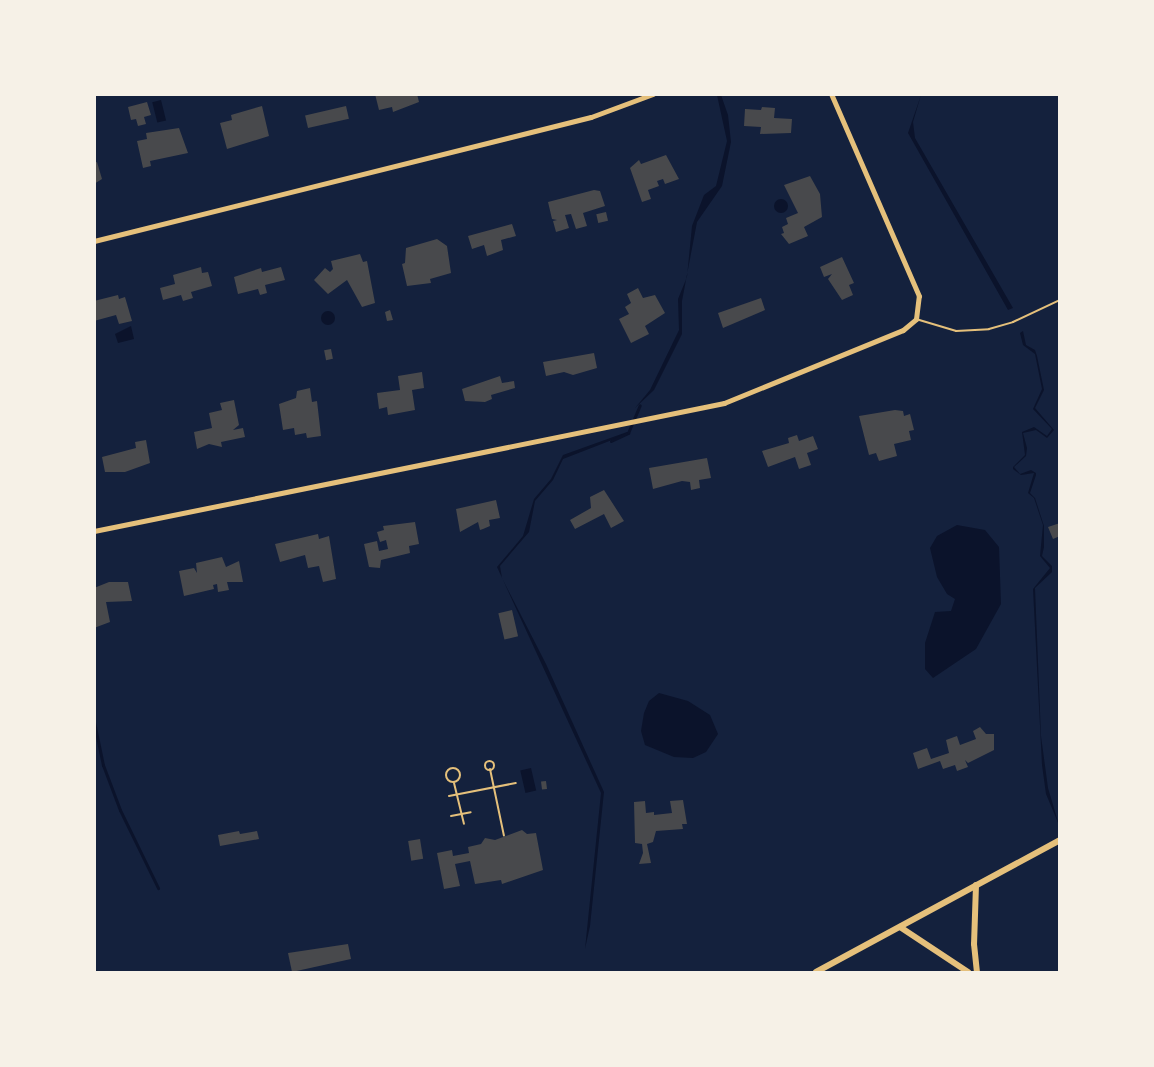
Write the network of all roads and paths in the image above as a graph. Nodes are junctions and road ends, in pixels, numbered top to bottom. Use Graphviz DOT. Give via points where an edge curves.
graph roads {
  1 [pos="653,94"];
  2 [pos="831,94"];
  3 [pos="94,241"];
  4 [pos="1059,300"];
  5 [pos="916,319"];
  6 [pos="94,531"];
  7 [pos="490,769"];
  8 [pos="463,773"];
  9 [pos="458,774"];
  10 [pos="447,776"];
  11 [pos="443,777"];
  12 [pos="454,783"];
  13 [pos="516,783"];
  14 [pos="494,787"];
  15 [pos="457,794"];
  16 [pos="449,796"];
  17 [pos="471,812"];
  18 [pos="461,814"];
  19 [pos="452,816"];
  20 [pos="464,824"];
  21 [pos="504,836"];
  22 [pos="1059,840"];
  23 [pos="976,885"];
  24 [pos="900,927"];
  25 [pos="816,972"];
  26 [pos="968,972"];
  27 [pos="977,972"];
  1 -- 3 [label="street" via="591,117"];
  2 -- 5 [label="street" via="919,296"];
  4 -- 5 [label="lane" via="1013,322 989,328 956,331"];
  5 -- 6 [label="street" via="907,328 874,344 724,403"];
  7 -- 14 [label="path"];
  8 -- 9 [label="path"];
  9 -- 10 [label="path" via="456,766 450,766 446,768"];
  9 -- 12 [label="path" via="459,782"];
  10 -- 11 [label="path"];
  10 -- 12 [label="path" via="449,784"];
  12 -- 15 [label="path"];
  13 -- 14 [label="path"];
  14 -- 15 [label="path"];
  14 -- 21 [label="path"];
  15 -- 16 [label="path"];
  15 -- 18 [label="path"];
  17 -- 18 [label="path"];
  18 -- 19 [label="path"];
  18 -- 20 [label="path"];
  22 -- 23 [label="street"];
  23 -- 24 [label="street"];
  23 -- 27 [label="street"];
  24 -- 25 [label="street"];
  24 -- 26 [label="street"];
}
